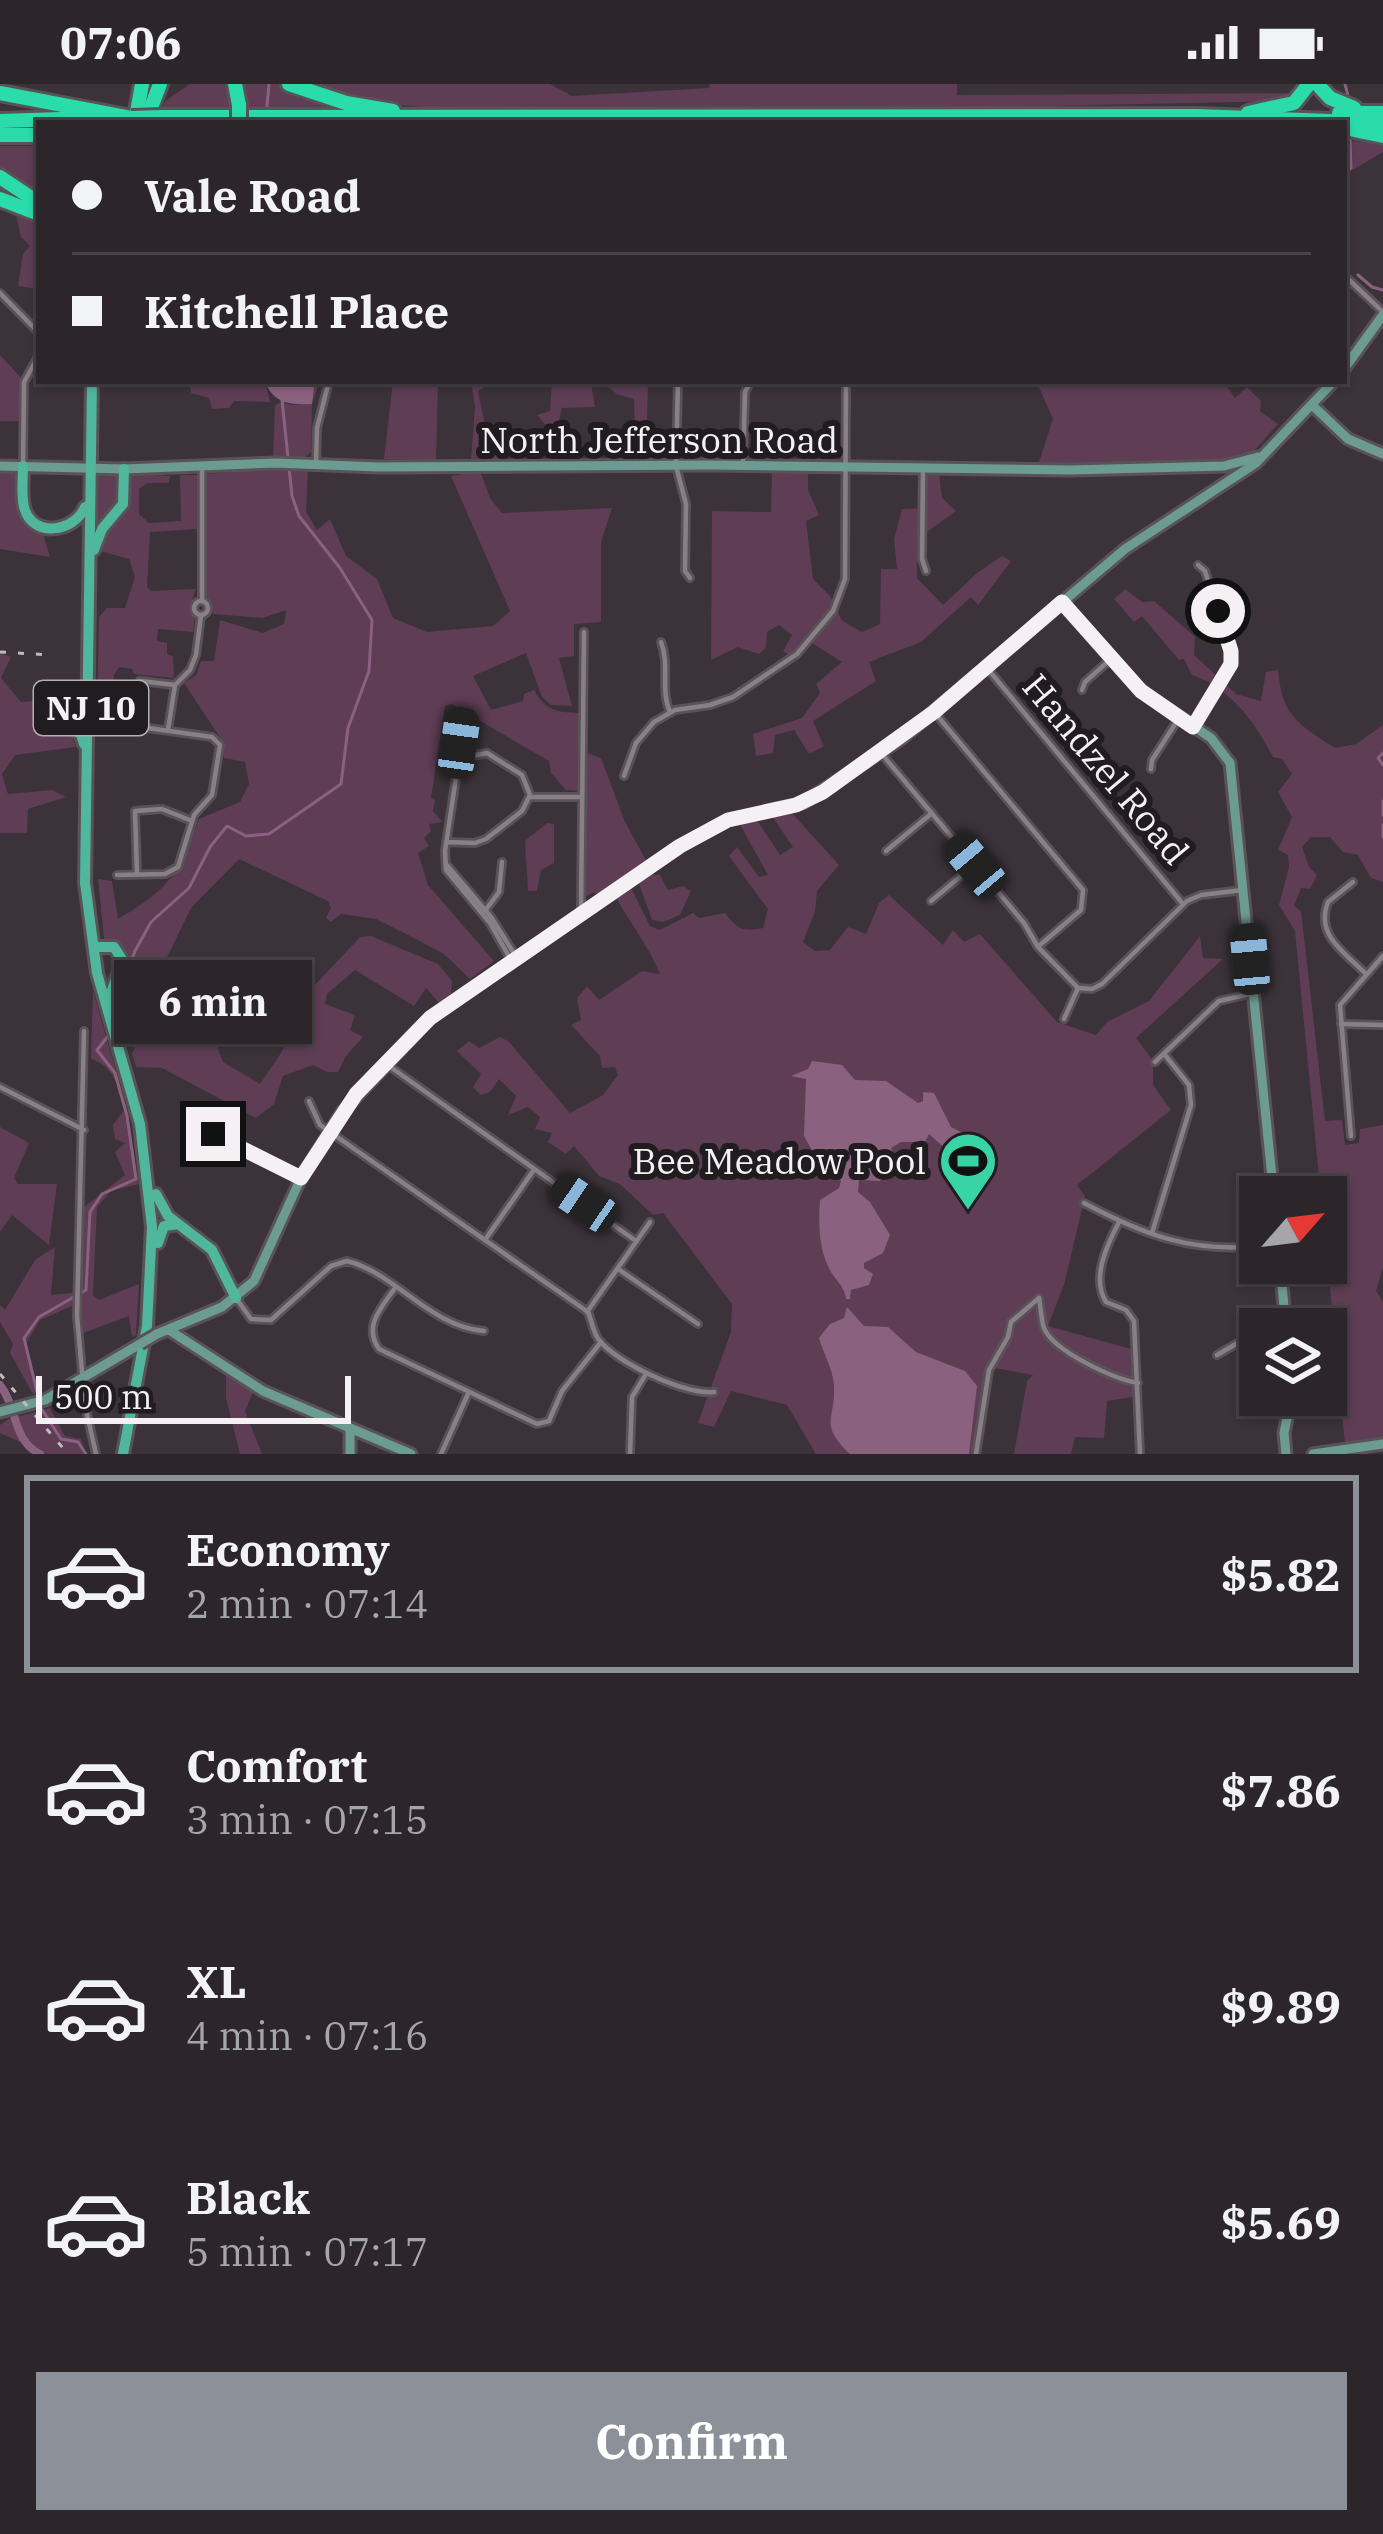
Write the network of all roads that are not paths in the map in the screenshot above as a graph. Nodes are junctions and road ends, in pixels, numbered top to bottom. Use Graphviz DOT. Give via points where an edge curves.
graph roads {
  1 [pos="142,84"];
  2 [pos="156,84"];
  3 [pos="235,84"];
  4 [pos="289,84"];
  5 [pos="1313,84"];
  6 [pos="0,93"];
  7 [pos="1383,112"];
  8 [pos="1248,113"];
  9 [pos="103,116"];
  10 [pos="1196,116"];
  11 [pos="143,118"];
  12 [pos="427,118"];
  13 [pos="238,120"];
  14 [pos="1249,120"];
  15 [pos="0,121"];
  16 [pos="1347,127"];
  17 [pos="1349,130"];
  18 [pos="1383,130"];
  19 [pos="0,135"];
  20 [pos="36,135"];
  21 [pos="0,176"];
  22 [pos="36,193"];
  23 [pos="0,199"];
  24 [pos="36,201"];
  25 [pos="36,213"];
  26 [pos="1347,278"];
  27 [pos="0,293"];
  28 [pos="1383,314"];
  29 [pos="36,330"];
  30 [pos="36,360"];
  31 [pos="1347,365"];
  32 [pos="89,384"];
  33 [pos="328,384"];
  34 [pos="678,384"];
  35 [pos="749,384"];
  36 [pos="845,384"];
  37 [pos="1331,384"];
  38 [pos="1312,405"];
  39 [pos="1270,449"];
  40 [pos="1383,454"];
  41 [pos="316,464"];
  42 [pos="743,465"];
  43 [pos="0,466"];
  44 [pos="23,466"];
  45 [pos="676,466"];
  46 [pos="846,466"];
  47 [pos="1228,466"];
  48 [pos="202,468"];
  49 [pos="923,468"];
  50 [pos="124,469"];
  51 [pos="90,472"];
  52 [pos="1240,476"];
  53 [pos="94,550"];
  54 [pos="1198,565"];
  55 [pos="926,572"];
  56 [pos="691,578"];
  57 [pos="1062,602"];
  58 [pos="584,632"];
  59 [pos="662,642"];
  60 [pos="1112,658"];
  61 [pos="987,668"];
  62 [pos="175,686"];
  63 [pos="1082,690"];
  64 [pos="670,712"];
  65 [pos="934,712"];
  66 [pos="464,714"];
  67 [pos="88,717"];
  68 [pos="1179,718"];
  69 [pos="131,724"];
  70 [pos="1193,727"];
  71 [pos="168,730"];
  72 [pos="881,752"];
  73 [pos="467,756"];
  74 [pos="1151,769"];
  75 [pos="624,776"];
  76 [pos="530,796"];
  77 [pos="581,797"];
  78 [pos="932,813"];
  79 [pos="192,820"];
  80 [pos="446,842"];
  81 [pos="886,850"];
  82 [pos="502,862"];
  83 [pos="975,865"];
  84 [pos="117,874"];
  85 [pos="137,874"];
  86 [pos="1353,882"];
  87 [pos="1244,890"];
  88 [pos="932,901"];
  89 [pos="1183,904"];
  90 [pos="484,912"];
  91 [pos="581,916"];
  92 [pos="98,947"];
  93 [pos="1038,947"];
  94 [pos="1383,956"];
  95 [pos="514,960"];
  96 [pos="1366,974"];
  97 [pos="1078,988"];
  98 [pos="1254,993"];
  99 [pos="115,1015"];
  100 [pos="1064,1019"];
  101 [pos="1340,1024"];
  102 [pos="1383,1025"];
  103 [pos="84,1030"];
  104 [pos="1165,1055"];
  105 [pos="1155,1062"];
  106 [pos="385,1063"];
  107 [pos="0,1087"];
  108 [pos="309,1101"];
  109 [pos="84,1130"];
  110 [pos="330,1131"];
  111 [pos="213,1134"];
  112 [pos="1351,1136"];
  113 [pos="534,1169"];
  114 [pos="1272,1176"];
  115 [pos="301,1178"];
  116 [pos="156,1194"];
  117 [pos="1084,1203"];
  118 [pos="650,1222"];
  119 [pos="1119,1222"];
  120 [pos="178,1224"];
  121 [pos="1152,1233"];
  122 [pos="484,1240"];
  123 [pos="636,1240"];
  124 [pos="158,1243"];
  125 [pos="1239,1248"];
  126 [pos="618,1268"];
  127 [pos="229,1283"];
  128 [pos="250,1284"];
  129 [pos="395,1288"];
  130 [pos="236,1298"];
  131 [pos="587,1312"];
  132 [pos="698,1324"];
  133 [pos="484,1331"];
  134 [pos="163,1332"];
  135 [pos="601,1342"];
  136 [pos="1239,1342"];
  137 [pos="1217,1355"];
  138 [pos="647,1373"];
  139 [pos="82,1378"];
  140 [pos="1138,1383"];
  141 [pos="714,1392"];
  142 [pos="468,1394"];
  143 [pos="16,1407"];
  144 [pos="1288,1416"];
  145 [pos="350,1429"];
  146 [pos="1383,1444"];
  147 [pos="96,1454"];
  148 [pos="125,1454"];
  149 [pos="350,1454"];
  150 [pos="410,1454"];
  151 [pos="441,1454"];
  152 [pos="630,1454"];
  153 [pos="976,1454"];
  154 [pos="1140,1454"];
  155 [pos="1286,1454"];
  156 [pos="1313,1454"];
  1 -- 11 [label="highway"];
  2 -- 11 [label="highway"];
  3 -- 13 [label="highway, bridge"];
  4 -- 12 [label="highway"];
  5 -- 7 [label="highway" via="1340,104"];
  5 -- 8 [label="highway" via="1294,103"];
  6 -- 9 [label="highway"];
  7 -- 8 [label="highway"];
  8 -- 10 [label="highway"];
  9 -- 11 [label="highway"];
  9 -- 15 [label="highway"];
  10 -- 12 [label="highway"];
  10 -- 14 [label="highway"];
  11 -- 12 [label="highway"];
  16 -- 18 [label="highway"];
  17 -- 18 [label="highway"];
  19 -- 20 [label="highway"];
  21 -- 22 [label="highway"];
  21 -- 24 [label="highway"];
  23 -- 25 [label="highway"];
  26 -- 28 [label="street"];
  27 -- 29 [label="street"];
  28 -- 31 [label="street"];
  30 -- 44 [label="street" via="24,382"];
  32 -- 51 [label="main road, NJ 10"];
  33 -- 41 [label="street"];
  34 -- 45 [label="street"];
  35 -- 42 [label="street"];
  36 -- 46 [label="street"];
  37 -- 38 [label="street"];
  38 -- 39 [label="street"];
  38 -- 40 [label="street" via="1348,439"];
  39 -- 47 [label="street"];
  39 -- 52 [label="street"];
  41 -- 45 [label="street, North Jefferson Road"];
  41 -- 48 [label="street, North Jefferson Road"];
  42 -- 45 [label="street, North Jefferson Road"];
  42 -- 46 [label="street, North Jefferson Road"];
  43 -- 44 [label="street, North Jefferson Road"];
  44 -- 51 [label="street, North Jefferson Road"];
  44 -- 51 [label="main road" via="25,512 46,528 80,519"];
  45 -- 56 [label="street"];
  46 -- 49 [label="street, North Jefferson Road"];
  46 -- 64 [label="street" via="845,579 830,615 797,654 733,697"];
  47 -- 49 [label="street, North Jefferson Road"];
  47 -- 52 [label="street"];
  48 -- 50 [label="street, North Jefferson Road"];
  48 -- 62 [label="street" via="202,601 209,608 190,670"];
  49 -- 55 [label="street"];
  50 -- 51 [label="street, North Jefferson Road"];
  50 -- 53 [label="main road" via="123,504"];
  51 -- 53 [label="main road, NJ 10"];
  51 -- 67 [label="main road, NJ 10"];
  52 -- 57 [label="street" via="1149,531"];
  53 -- 67 [label="main road, NJ 10"];
  54 -- 70 [label="street" via="1232,658"];
  57 -- 60 [label="street"];
  57 -- 61 [label="street"];
  58 -- 77 [label="street"];
  59 -- 64 [label="street"];
  60 -- 63 [label="street"];
  60 -- 68 [label="street"];
  61 -- 65 [label="street"];
  61 -- 89 [label="street, Handzel Road"];
  62 -- 69 [label="street" via="140,681"];
  62 -- 71 [label="street"];
  64 -- 75 [label="street" via="641,735"];
  65 -- 72 [label="street"];
  65 -- 93 [label="street" via="1083,890 1081,910"];
  66 -- 73 [label="street" via="459,743"];
  67 -- 69 [label="street"];
  67 -- 92 [label="main road, NJ 10"];
  67 -- 148 [label="main road, NJ 10" via="70,728 85,751 90,932 140,1124 152,1219 147,1326"];
  68 -- 70 [label="street"];
  68 -- 74 [label="street"];
  69 -- 71 [label="street"];
  70 -- 87 [label="street" via="1232,769"];
  71 -- 79 [label="street" via="220,745 212,795"];
  72 -- 78 [label="street"];
  72 -- 91 [label="street" via="802,802 725,821"];
  73 -- 76 [label="street" via="491,754 522,775"];
  73 -- 80 [label="street" via="457,771"];
  76 -- 77 [label="street"];
  76 -- 80 [label="street" via="486,839"];
  77 -- 91 [label="street"];
  78 -- 81 [label="street"];
  78 -- 83 [label="street"];
  79 -- 85 [label="street" via="175,870"];
  79 -- 85 [label="street" via="162,809 135,812"];
  80 -- 90 [label="street" via="446,864"];
  82 -- 90 [label="street" via="499,892"];
  83 -- 88 [label="street"];
  83 -- 93 [label="street"];
  84 -- 85 [label="street"];
  86 -- 96 [label="street" via="1328,902 1324,926"];
  87 -- 89 [label="street"];
  87 -- 98 [label="street"];
  89 -- 97 [label="street" via="1102,984"];
  90 -- 95 [label="street"];
  91 -- 95 [label="street"];
  92 -- 99 [label="main road, NJ 10"];
  92 -- 99 [label="main road" via="114,947 123,961 112,990"];
  93 -- 97 [label="street"];
  94 -- 96 [label="street"];
  95 -- 106 [label="street" via="430,1018"];
  96 -- 101 [label="street" via="1342,999"];
  97 -- 100 [label="street"];
  98 -- 104 [label="street" via="1219,1001"];
  98 -- 114 [label="street"];
  99 -- 116 [label="main road, NJ 10"];
  101 -- 102 [label="street"];
  101 -- 112 [label="street"];
  103 -- 109 [label="street"];
  104 -- 105 [label="street"];
  104 -- 121 [label="street" via="1189,1085 1192,1105"];
  106 -- 110 [label="street"];
  106 -- 113 [label="street"];
  107 -- 109 [label="street"];
  108 -- 110 [label="street"];
  109 -- 139 [label="street"];
  110 -- 115 [label="street"];
  110 -- 122 [label="street"];
  111 -- 115 [label="street"];
  113 -- 122 [label="street"];
  113 -- 123 [label="street"];
  115 -- 128 [label="street"];
  116 -- 120 [label="main road"];
  116 -- 124 [label="main road, NJ 10"];
  117 -- 119 [label="street"];
  118 -- 123 [label="street"];
  119 -- 121 [label="street"];
  119 -- 140 [label="street" via="1100,1292 1133,1317"];
  120 -- 124 [label="main road" via="164,1226"];
  120 -- 127 [label="main road" via="207,1244"];
  121 -- 125 [label="street" via="1208,1250"];
  122 -- 131 [label="street"];
  123 -- 126 [label="street"];
  124 -- 148 [label="main road, NJ 10" via="148,1354"];
  126 -- 131 [label="street"];
  126 -- 132 [label="street"];
  127 -- 128 [label="main road"];
  127 -- 130 [label="main road"];
  128 -- 130 [label="street"];
  129 -- 130 [label="street" via="341,1261 272,1320 249,1317"];
  129 -- 133 [label="street"];
  129 -- 142 [label="street" via="371,1326 375,1345"];
  130 -- 134 [label="street"];
  131 -- 135 [label="street"];
  134 -- 139 [label="street, bridge"];
  134 -- 145 [label="street" via="263,1391"];
  135 -- 138 [label="street"];
  135 -- 142 [label="street" via="545,1424"];
  136 -- 137 [label="street"];
  138 -- 141 [label="street"];
  138 -- 152 [label="street" via="632,1397"];
  139 -- 143 [label="street"];
  139 -- 147 [label="street"];
  140 -- 153 [label="street" via="1100,1371 1052,1340 1040,1298 1011,1322 989,1370"];
  140 -- 154 [label="street"];
  142 -- 151 [label="street"];
  144 -- 155 [label="street"];
  145 -- 149 [label="street"];
  145 -- 150 [label="street"];
  146 -- 156 [label="street"];
}
